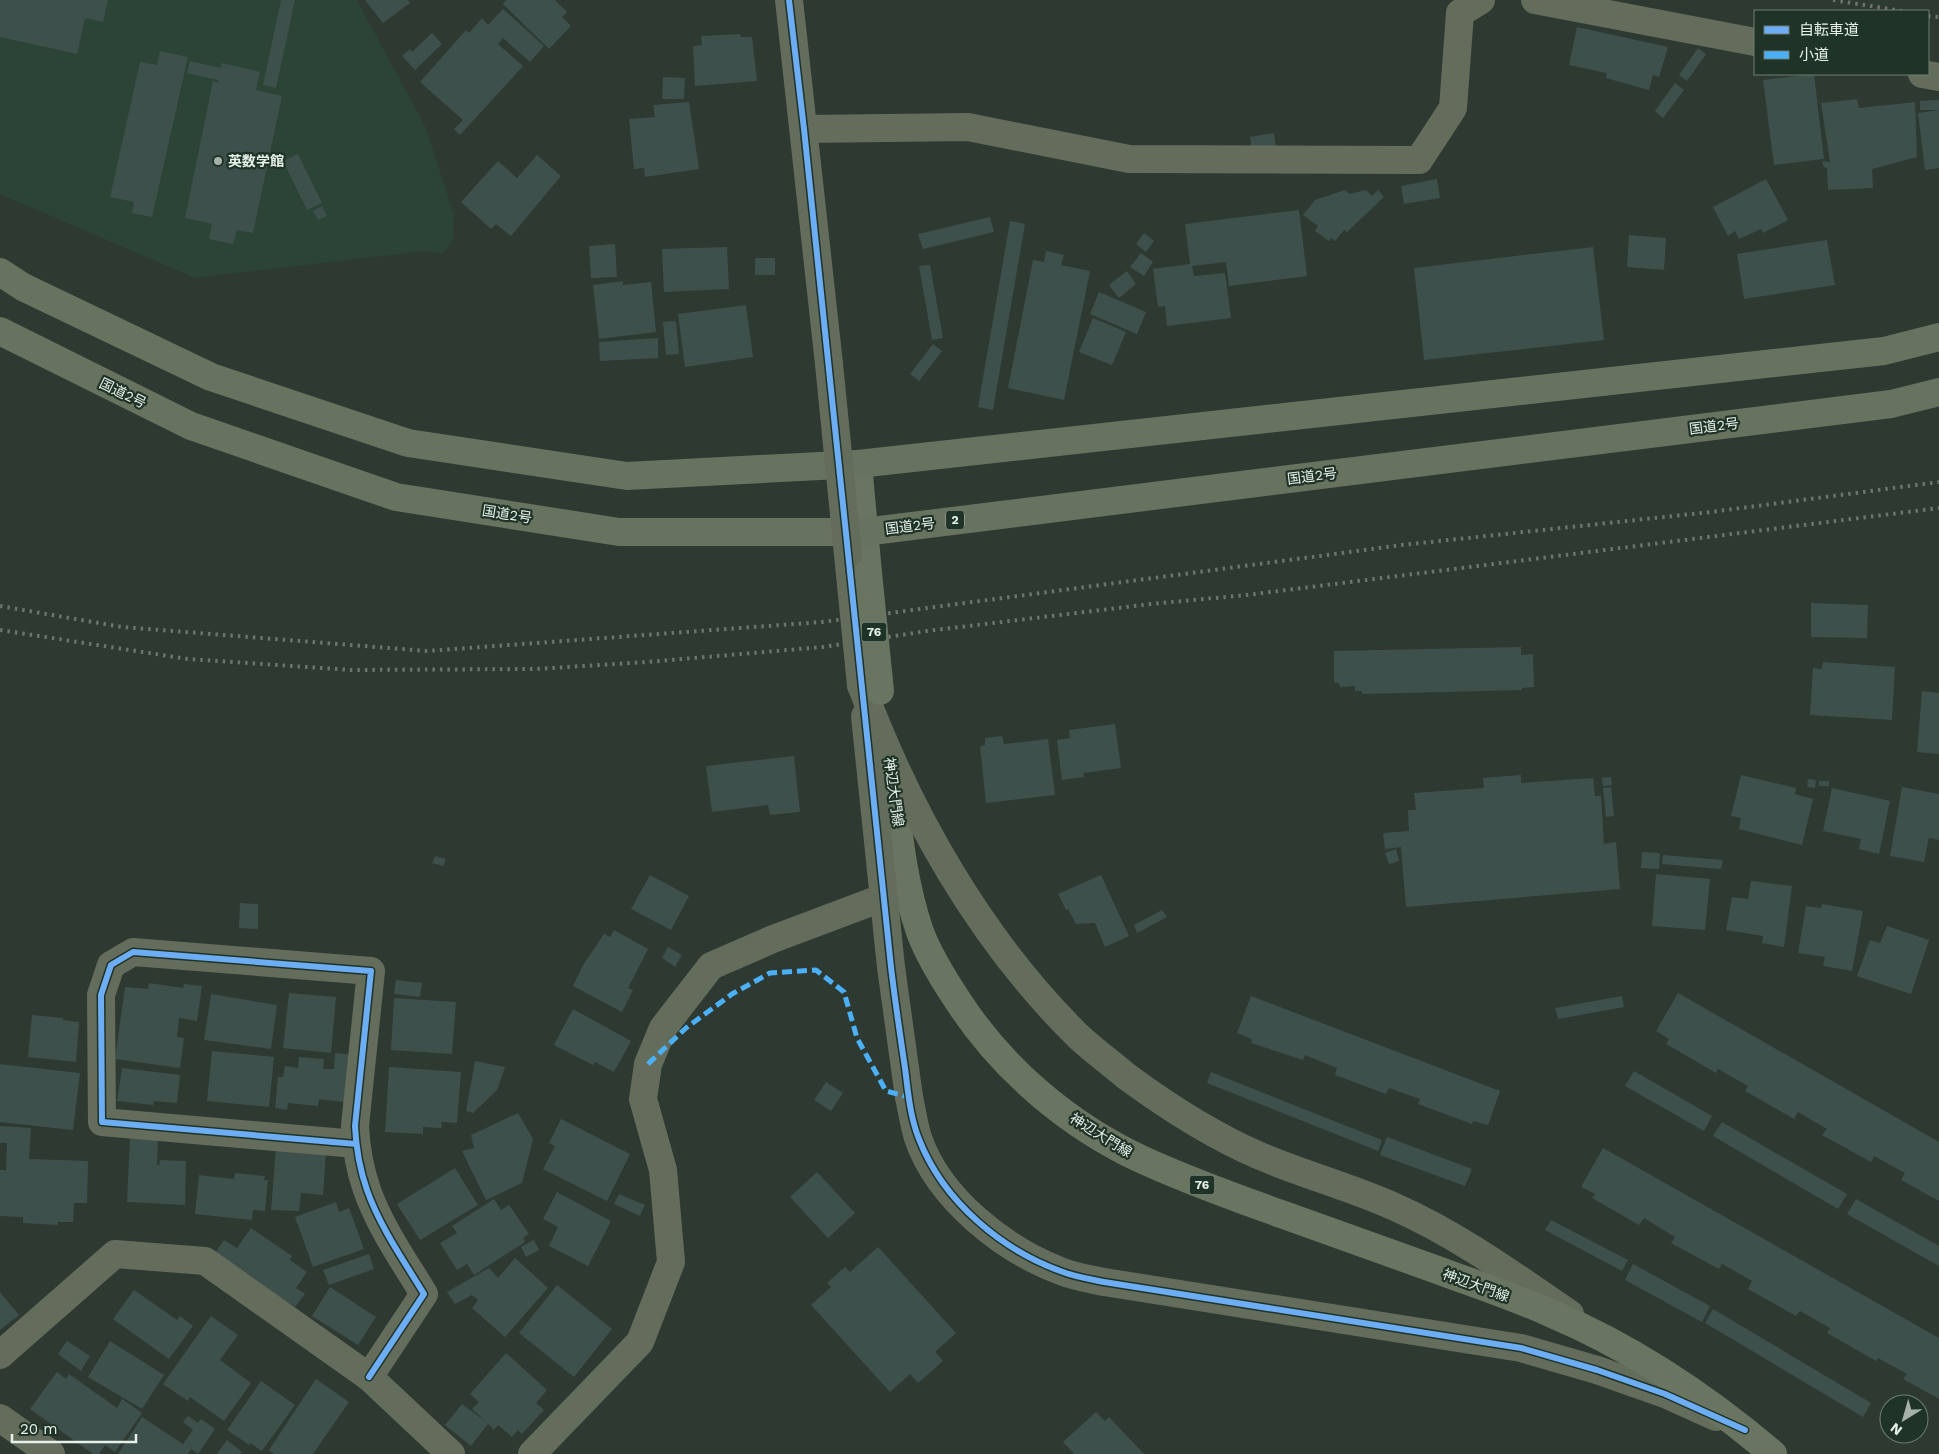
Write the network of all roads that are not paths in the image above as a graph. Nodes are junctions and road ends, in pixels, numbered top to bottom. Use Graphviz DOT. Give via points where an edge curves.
graph roads {
  1 [pos="789,0"];
  2 [pos="1481,0"];
  3 [pos="1536,0"];
  4 [pos="1754,42"];
  5 [pos="804,129"];
  6 [pos="0,272"];
  7 [pos="0,331"];
  8 [pos="1939,337"];
  9 [pos="1939,392"];
  10 [pos="858,464"];
  11 [pos="864,532"];
  12 [pos="871,688"];
  13 [pos="907,888"];
  14 [pos="356,1144"];
  15 [pos="1605,1338"];
  16 [pos="0,1355"];
  17 [pos="369,1377"];
  18 [pos="0,1418"];
  19 [pos="1745,1430"];
  20 [pos="51,1454"];
  21 [pos="451,1454"];
  22 [pos="532,1454"];
  23 [pos="1773,1454"];
  1 -- 5 [label="street"];
  2 -- 5 [label="street" via="1460,13 1453,108 1419,160 1130,160 968,127"];
  3 -- 4 [label="street"];
  5 -- 12 [label="street, bridge" via="829,364"];
  6 -- 10 [label="highway" via="24,287 211,376 408,444 627,476"];
  7 -- 11 [label="highway, 国道2号 / 2" via="191,426 396,497 619,532"];
  8 -- 10 [label="highway" via="1884,351"];
  9 -- 11 [label="highway, 国道2号 / 2" via="1891,404"];
  10 -- 11 [label="main road, 神辺大門線 / 76"];
  11 -- 12 [label="main road, 神辺大門線 / 76, bridge"];
  12 -- 13 [label="main road, 神辺大門線 / 76"];
  12 -- 15 [label="street, bridge" via="876,726 951,872 994,938 1080,1038 1168,1107 1216,1136 1260,1156 1394,1206 1435,1227 1475,1249"];
  12 -- 19 [label="street, bridge" via="891,966 918,1139 937,1175 961,1205 991,1232 1027,1256 1064,1272 1104,1282 1521,1348 1665,1394"];
  13 -- 15 [label="main road, 神辺大門線 / 76" via="921,934 945,981 972,1023 1046,1099 1092,1132 1141,1159 1204,1186 1495,1291"];
  13 -- 22 [label="street" via="711,966 663,1028 648,1064 643,1100 663,1170 671,1262 640,1342"];
  14 -- 14 [label="street" via="355,1126 371,971 133,952 111,964 101,995 102,1122"];
  14 -- 17 [label="street" via="367,1190 387,1233 424,1294"];
  15 -- 19 [label="main road, 神辺大門線 / 76" via="1675,1380"];
  16 -- 17 [label="street" via="115,1254 204,1261"];
  17 -- 21 [label="street"];
  18 -- 20 [label="street"];
  19 -- 23 [label="main road, 神辺大門線 / 76"];
}
